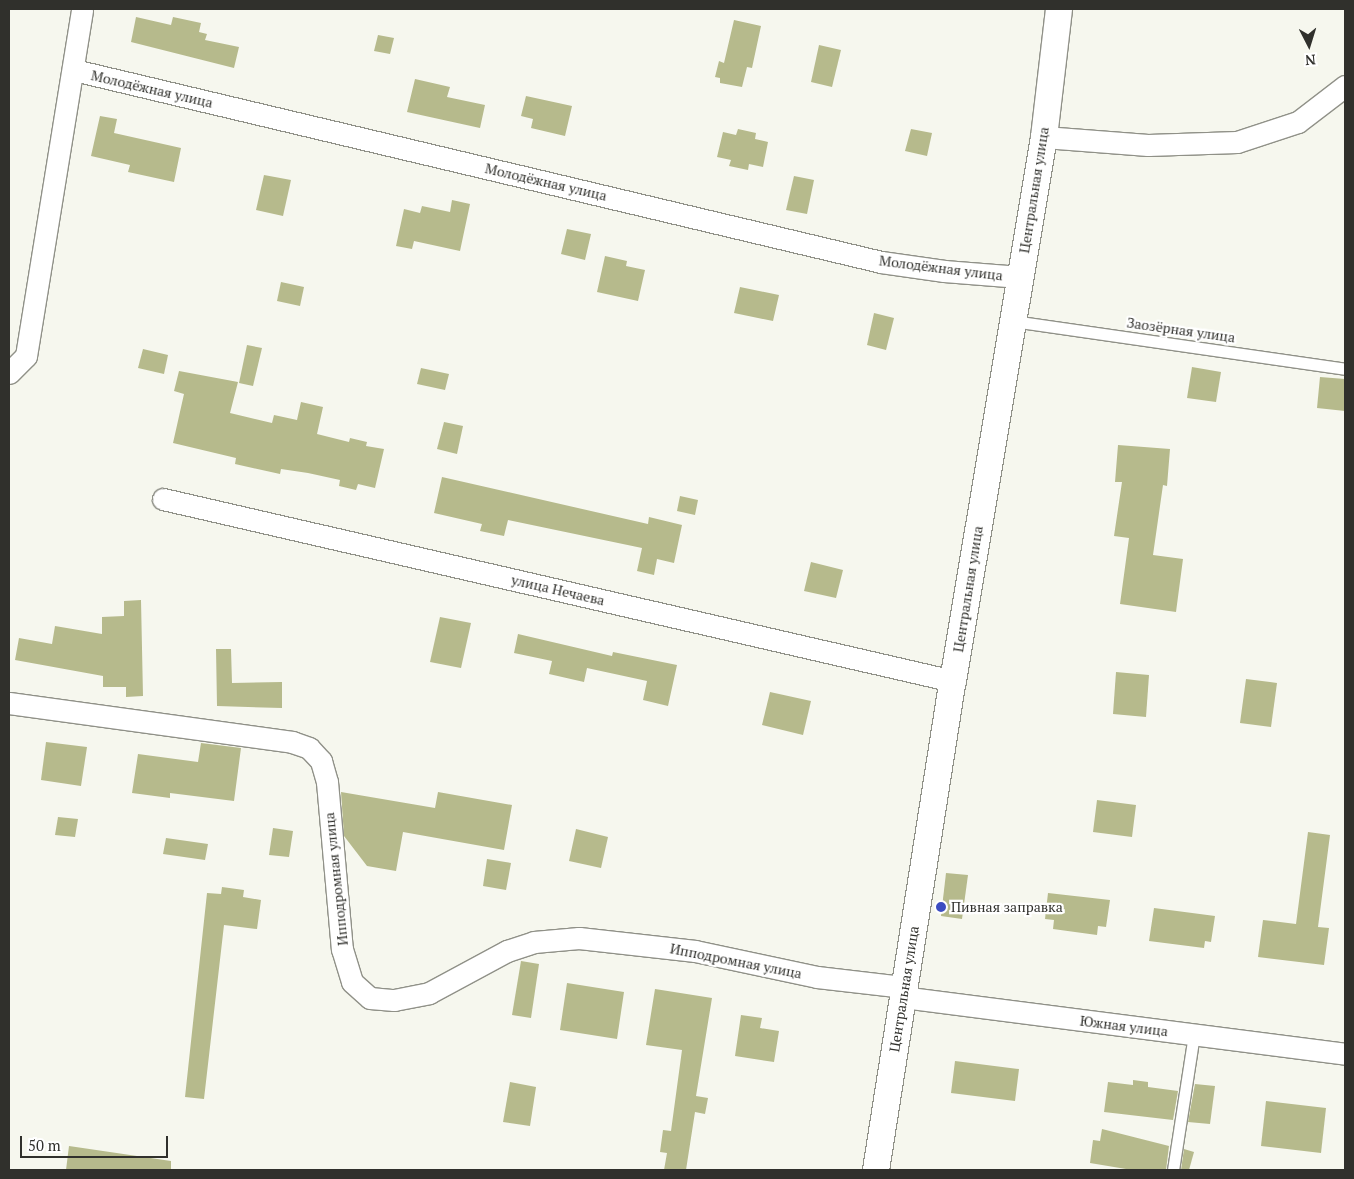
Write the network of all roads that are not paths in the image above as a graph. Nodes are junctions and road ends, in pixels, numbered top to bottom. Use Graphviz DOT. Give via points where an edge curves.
graph roads {
  1 [pos="82,9"];
  2 [pos="1059,9"];
  3 [pos="74,70"];
  4 [pos="1345,86"];
  5 [pos="1044,137"];
  6 [pos="1020,277"];
  7 [pos="1012,321"];
  8 [pos="1345,369"];
  9 [pos="9,373"];
  10 [pos="163,499"];
  11 [pos="953,681"];
  12 [pos="9,703"];
  13 [pos="903,992"];
  14 [pos="1194,1035"];
  15 [pos="1345,1054"];
  16 [pos="876,1170"];
  17 [pos="1173,1170"];
  1 -- 3 [label="street"];
  2 -- 5 [label="street, Центральная улица"];
  3 -- 6 [label="street, Молодёжная улица" via="881,262"];
  3 -- 9 [label="street" via="26,356"];
  4 -- 5 [label="street" via="1298,122 1237,142 1148,145"];
  5 -- 6 [label="street, Центральная улица"];
  6 -- 7 [label="street, Центральная улица"];
  7 -- 8 [label="lane, Заозёрная улица"];
  7 -- 11 [label="street, Центральная улица"];
  10 -- 11 [label="street, улица Нечаева"];
  11 -- 13 [label="street, Центральная улица"];
  12 -- 13 [label="street, Ипподромная улица" via="292,742 310,748 321,761 327,782 342,949 352,982 370,998 394,1000 429,993 507,951 534,942 579,938 695,950"];
  13 -- 14 [label="street, Южная улица"];
  13 -- 16 [label="street, Центральная улица"];
  14 -- 15 [label="street, Южная улица"];
  14 -- 17 [label="lane"];
}
